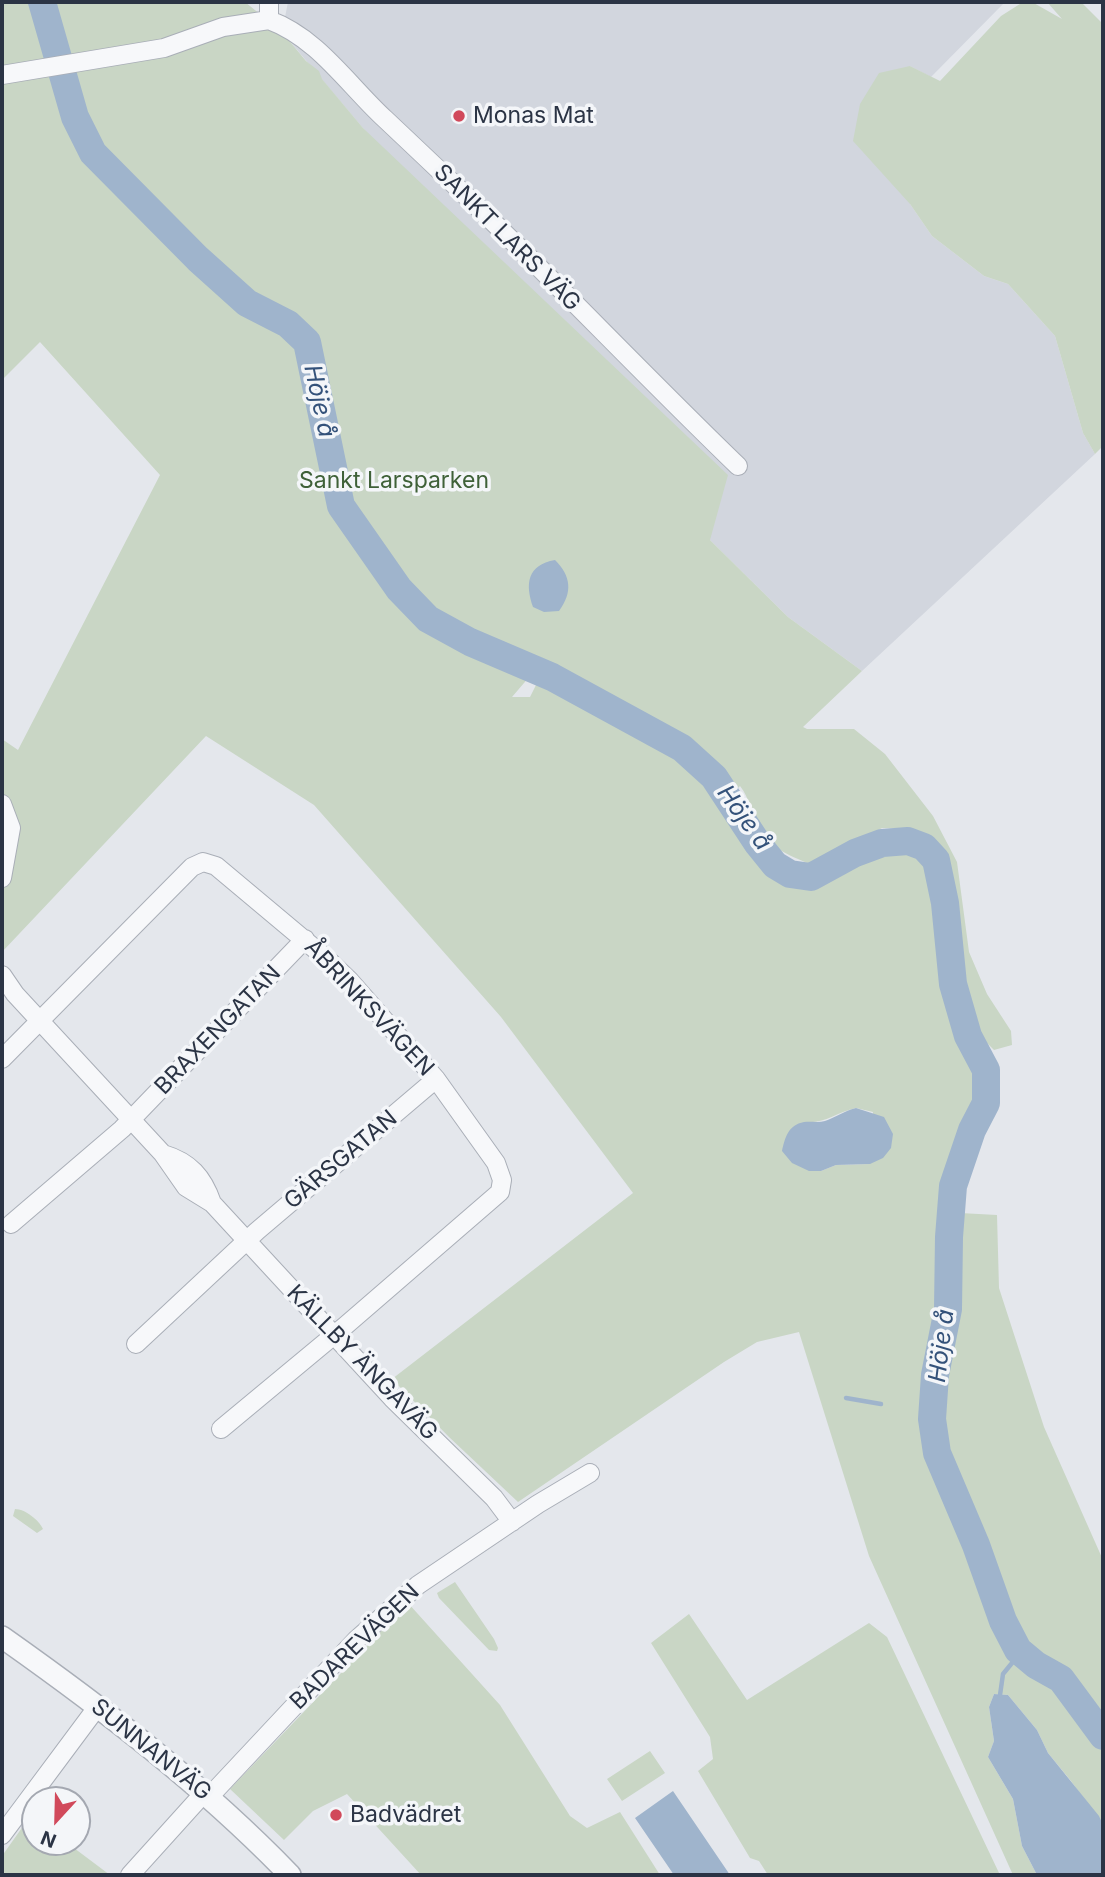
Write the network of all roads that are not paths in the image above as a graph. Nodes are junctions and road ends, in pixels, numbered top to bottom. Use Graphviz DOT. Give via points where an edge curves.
graph roads {
  1 [pos="269,11"];
  2 [pos="5,75"];
  3 [pos="738,466"];
  4 [pos="2,804"];
  5 [pos="2,878"];
  6 [pos="305,939"];
  7 [pos="2,975"];
  8 [pos="40,1021"];
  9 [pos="2,1059"];
  10 [pos="436,1079"];
  11 [pos="131,1120"];
  12 [pos="11,1224"];
  13 [pos="246,1241"];
  14 [pos="333,1336"];
  15 [pos="136,1344"];
  16 [pos="221,1429"];
  17 [pos="590,1473"];
  18 [pos="512,1522"];
  19 [pos="2,1637"];
  20 [pos="98,1706"];
  21 [pos="207,1795"];
  22 [pos="2,1835"];
  23 [pos="130,1875"];
  24 [pos="290,1875"];
  1 -- 2 [label="street, SANKT LARS VÄG" via="164,48"];
  1 -- 3 [label="street, SANKT LARS VÄG" via="324,56"];
  4 -- 5 [label="street" via="10,828"];
  6 -- 8 [label="street, ÅBRINKSVÄGEN" via="216,866 203,862 192,867"];
  6 -- 10 [label="street, ÅBRINKSVÄGEN" via="350,981"];
  6 -- 11 [label="street, BRAXENGATAN"];
  7 -- 8 [label="street, KÄLLBY ÄNGAVÄG"];
  8 -- 9 [label="street"];
  8 -- 11 [label="street, KÄLLBY ÄNGAVÄG"];
  10 -- 13 [label="street, GÄRSGATAN"];
  10 -- 14 [label="street, ÅBRINKSVÄGEN" via="496,1163 502,1180 500,1192"];
  11 -- 12 [label="street, BRAXENGATAN"];
  11 -- 13 [label="street, KÄLLBY ÄNGAVÄG" via="186,1187 212,1203"];
  13 -- 14 [label="street, KÄLLBY ÄNGAVÄG"];
  13 -- 15 [label="street, GÄRSGATAN"];
  14 -- 16 [label="street"];
  14 -- 18 [label="street, KÄLLBY ÄNGAVÄG"];
  17 -- 18 [label="street, BADAREVÄGEN"];
  18 -- 21 [label="street, BADAREVÄGEN" via="418,1584 356,1640"];
  19 -- 20 [label="street, SUNNANVÄG"];
  20 -- 21 [label="street, SUNNANVÄG"];
  20 -- 22 [label="street"];
  21 -- 23 [label="street, BADAREVÄGEN"];
  21 -- 24 [label="street, SUNNANVÄG"];
}
